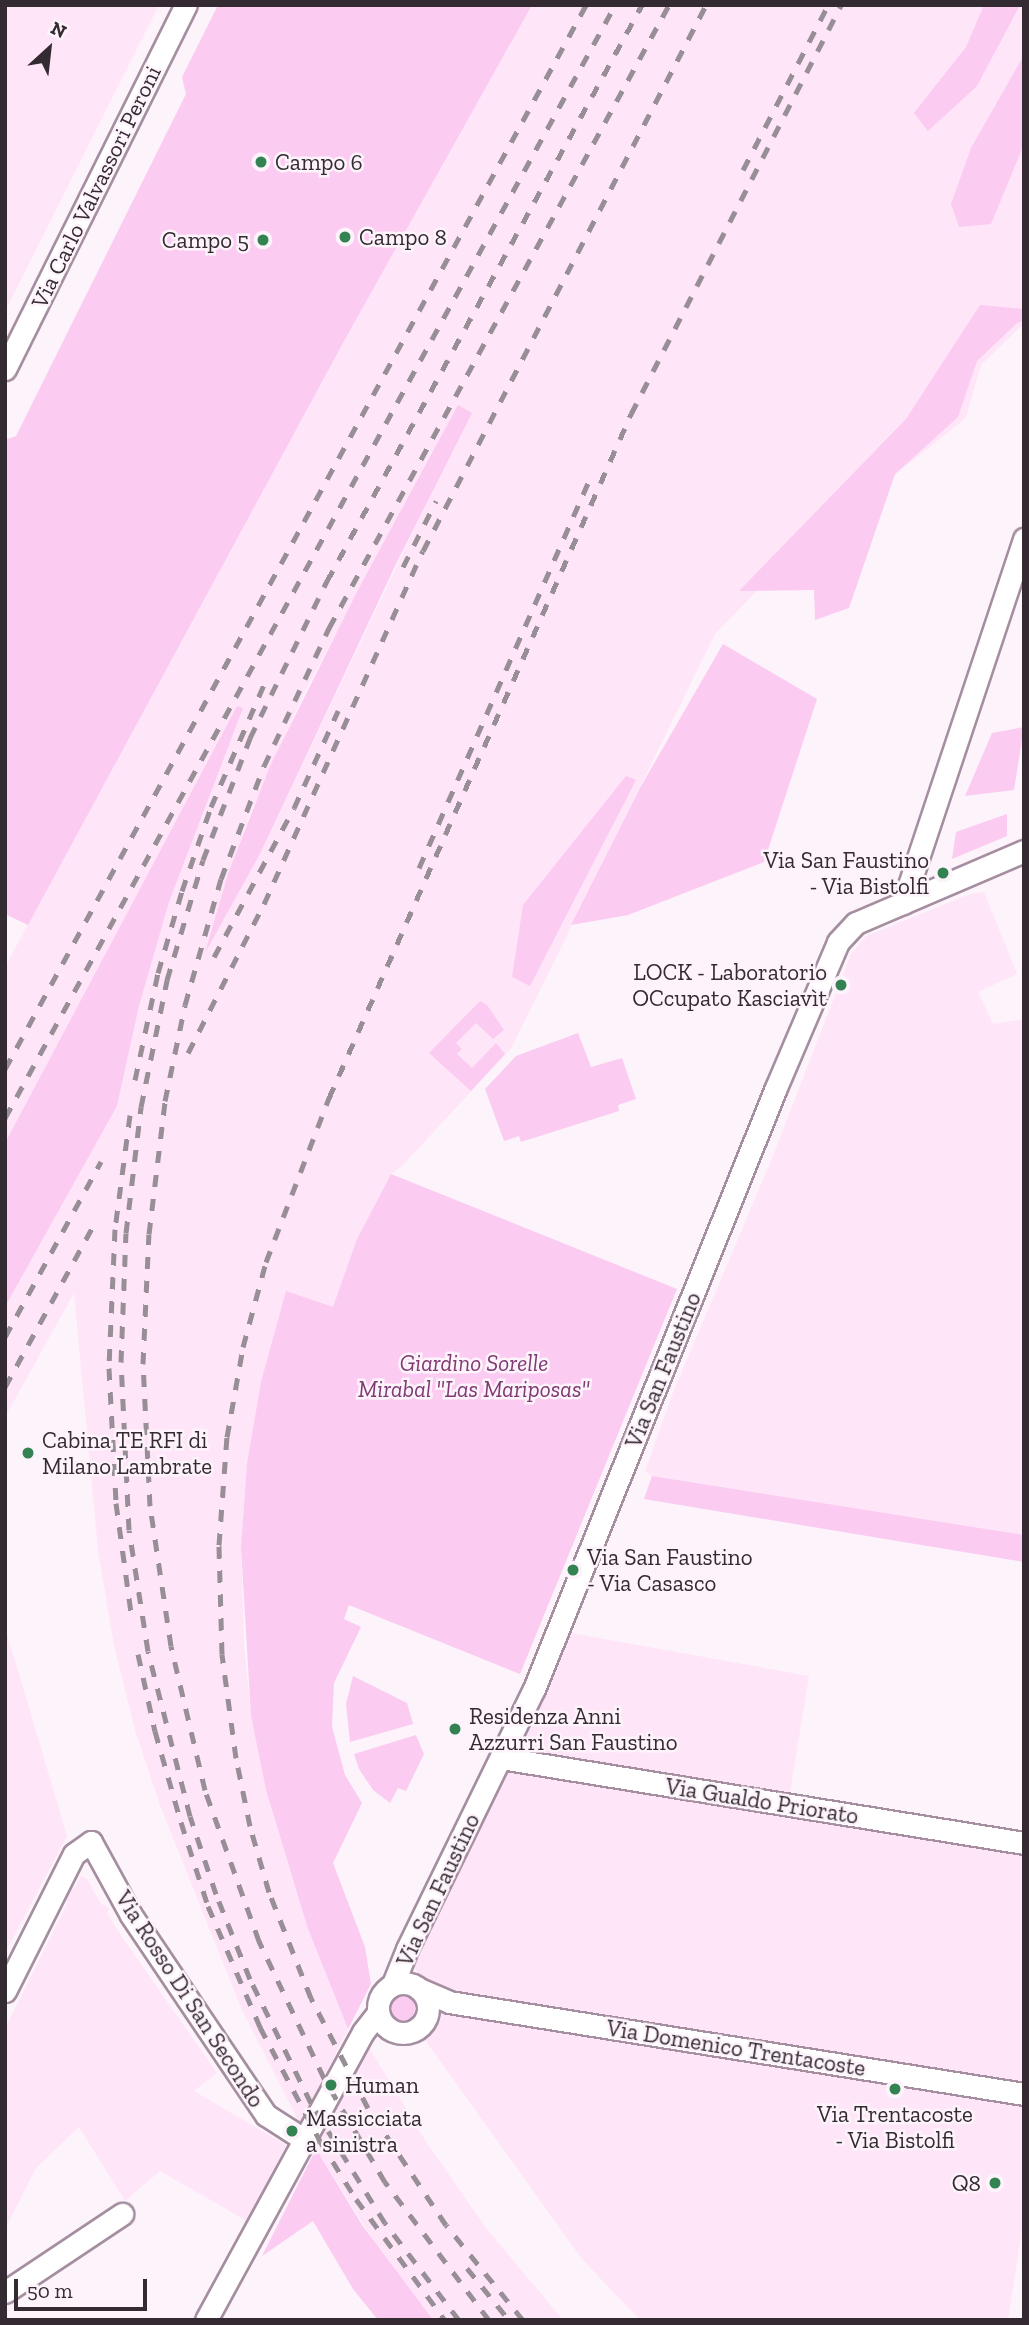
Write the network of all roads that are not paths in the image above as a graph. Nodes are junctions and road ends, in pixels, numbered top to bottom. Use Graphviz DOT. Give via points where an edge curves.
graph roads {
  1 [pos="186,5"];
  2 [pos="5,369"];
  3 [pos="1024,539"];
  4 [pos="1024,851"];
  5 [pos="904,903"];
  6 [pos="501,1758"];
  7 [pos="1024,1843"];
  8 [pos="393,1984"];
  9 [pos="419,1989"];
  10 [pos="5,1991"];
  11 [pos="449,2002"];
  12 [pos="378,2013"];
  13 [pos="427,2014"];
  14 [pos="1024,2094"];
  15 [pos="305,2140"];
  16 [pos="122,2214"];
  17 [pos="5,2292"];
  18 [pos="206,2320"];
  1 -- 2 [label="street, Via Carlo Valvassori Peroni"];
  3 -- 5 [label="street"];
  4 -- 5 [label="street, Via San Faustino"];
  5 -- 6 [label="street, Via San Faustino" via="856,923 838,942 534,1689"];
  6 -- 7 [label="street, Via Gualdo Priorato"];
  6 -- 8 [label="street, Via San Faustino"];
  8 -- 9 [label="street, Via San Faustino" via="407,1983"];
  8 -- 12 [label="street, Via San Faustino" via="380,1997"];
  9 -- 11 [label="street, Via Domenico Trentacoste"];
  9 -- 13 [label="street, Via San Faustino" via="427,2002"];
  10 -- 15 [label="street, Via Rosso Di San Secondo" via="74,1854 91,1842 152,1947 266,2115"];
  11 -- 13 [label="street"];
  11 -- 14 [label="street, Via Domenico Trentacoste"];
  12 -- 13 [label="street" via="387,2027 402,2032 418,2027"];
  12 -- 15 [label="street, Via San Faustino" via="363,2032"];
  15 -- 18 [label="street, Via San Faustino"];
  16 -- 17 [label="street"];
}
